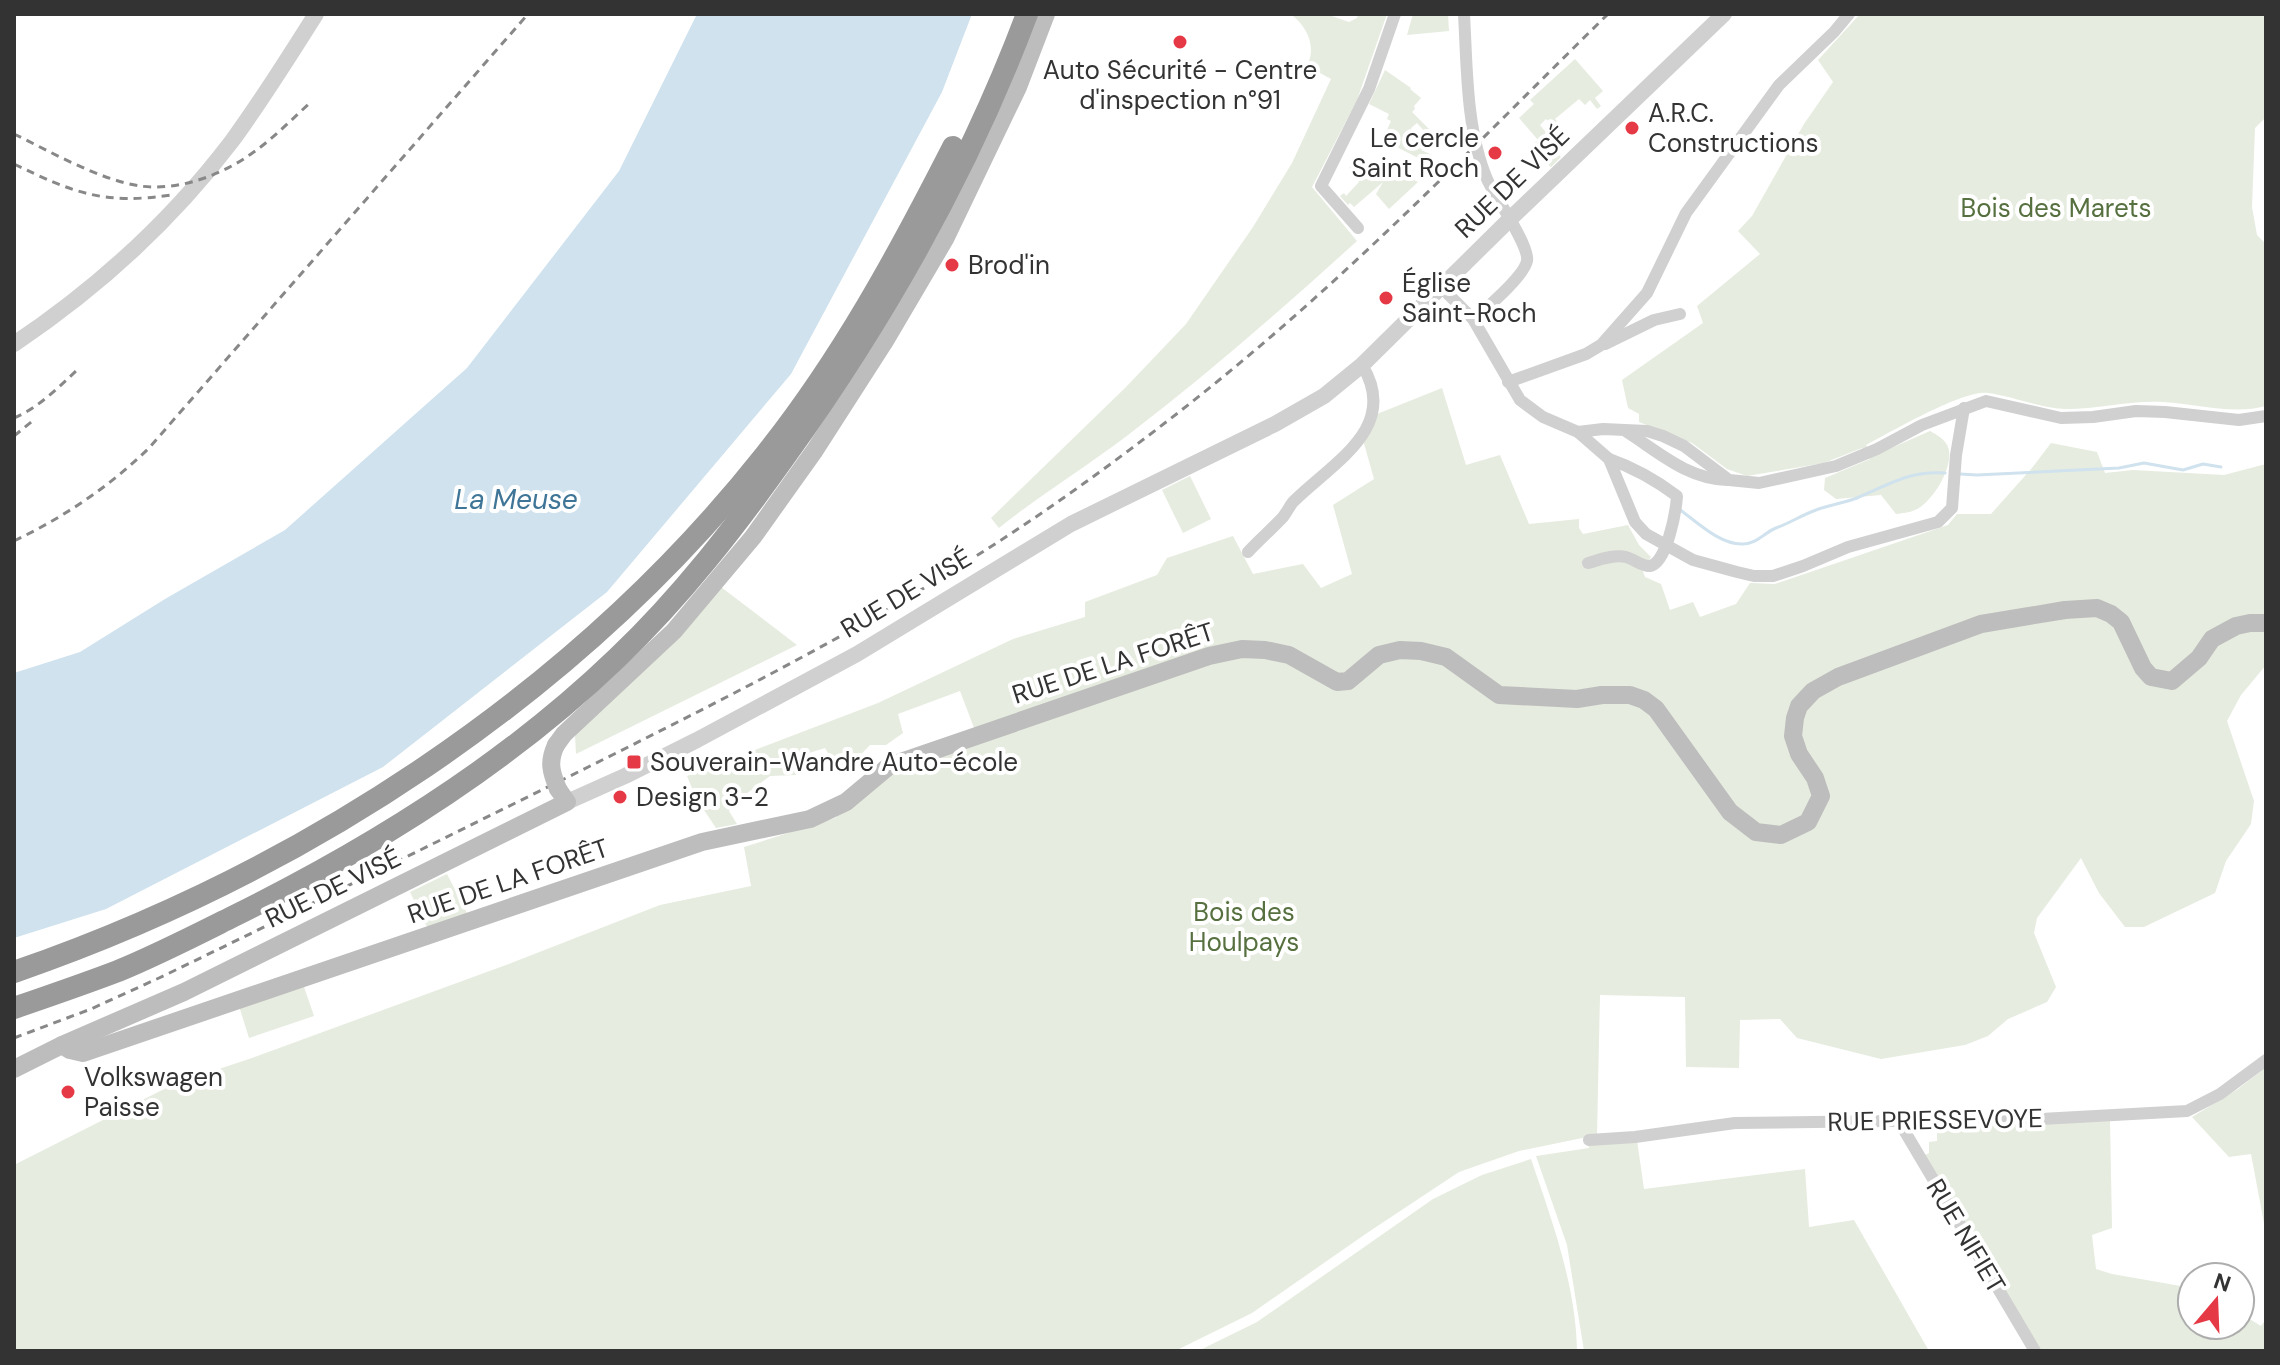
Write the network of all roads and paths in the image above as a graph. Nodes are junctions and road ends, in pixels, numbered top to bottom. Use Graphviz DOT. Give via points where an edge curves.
graph roads {
  1 [pos="316,14"];
  2 [pos="1011,14"];
  3 [pos="1027,14"];
  4 [pos="1046,14"];
  5 [pos="1395,14"];
  6 [pos="1464,14"];
  7 [pos="1724,14"];
  8 [pos="1849,14"];
  9 [pos="1510,219"];
  10 [pos="1358,228"];
  11 [pos="1441,287"];
  12 [pos="1680,314"];
  13 [pos="1473,319"];
  14 [pos="14,344"];
  15 [pos="1601,345"];
  16 [pos="1362,365"];
  17 [pos="1508,382"];
  18 [pos="1964,408"];
  19 [pos="2266,416"];
  20 [pos="1624,431"];
  21 [pos="1578,432"];
  22 [pos="1609,459"];
  23 [pos="1729,480"];
  24 [pos="1665,546"];
  25 [pos="1248,552"];
  26 [pos="1588,563"];
  27 [pos="2266,623"];
  28 [pos="562,796"];
  29 [pos="14,972"];
  30 [pos="14,1008"];
  31 [pos="62,1045"];
  32 [pos="2266,1060"];
  33 [pos="14,1069"];
  34 [pos="1898,1120"];
  35 [pos="1589,1140"];
  36 [pos="2035,1351"];
  1 -- 14 [label="street" via="263,97 190,192 85,292"];
  2 -- 29 [label="highway" via="958,137 850,335 765,456 663,570 519,698 352,816 171,909"];
  3 -- 30 [label="highway" via="925,237 855,355 736,524 617,658 461,785 367,845 185,940"];
  4 -- 28 [label="main road, bridge" via="1018,87 945,239 885,341 753,537 674,631 556,745 550,769"];
  5 -- 10 [label="street" via="1369,89 1321,186"];
  6 -- 9 [label="street" via="1476,144 1487,179"];
  7 -- 9 [label="street, RUE DE VISÉ"];
  8 -- 15 [label="street" via="1779,85 1686,213 1647,293"];
  9 -- 11 [label="street, RUE DE VISÉ"];
  9 -- 13 [label="street" via="1527,264"];
  11 -- 13 [label="street"];
  11 -- 16 [label="street, RUE DE VISÉ"];
  12 -- 15 [label="street"];
  13 -- 17 [label="street"];
  15 -- 17 [label="street"];
  16 -- 25 [label="street" via="1374,392 1369,428"];
  16 -- 28 [label="street, RUE DE VISÉ" via="1324,396 1071,524 857,654 625,776"];
  17 -- 21 [label="street" via="1528,408"];
  18 -- 19 [label="street" via="1986,401 2061,418 2136,411 2239,420"];
  18 -- 23 [label="street" via="1836,466 1759,483"];
  18 -- 24 [label="street" via="1952,508 1938,522 1848,547 1773,576 1693,560"];
  20 -- 21 [label="street"];
  20 -- 23 [label="street" via="1680,468"];
  20 -- 23 [label="street" via="1663,436"];
  21 -- 22 [label="street"];
  22 -- 24 [label="street" via="1635,522"];
  22 -- 24 [label="street" via="1677,496"];
  24 -- 26 [label="street" via="1652,566 1619,556"];
  27 -- 31 [label="main road, RUE DE LA FORÊT" via="2236,626 2212,639 2172,681 2151,677 2121,622 2097,608 1981,624 1838,677 1799,706 1793,736 1821,796 1808,822 1781,835 1756,832 1730,812 1656,709 1630,695 1499,695 1446,657 1410,650 1379,655 1348,681 1337,682 1289,655 1242,649 889,766 846,802 810,819 702,842 83,1053"];
  28 -- 31 [label="main road, RUE DE VISÉ" via="184,992"];
  31 -- 33 [label="main road, RUE DE VISÉ"];
  32 -- 34 [label="street, RUE PRIESSEVOYE" via="2187,1111"];
  34 -- 35 [label="street, RUE PRIESSEVOYE" via="1735,1123"];
  34 -- 36 [label="street, RUE NIFIET"];
}
